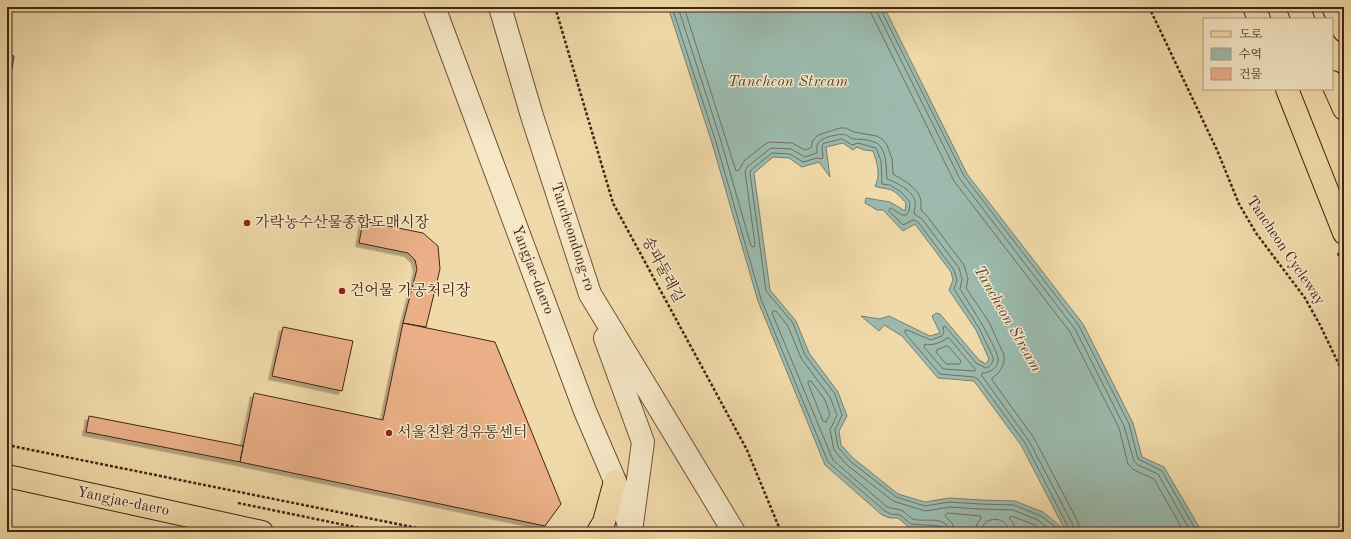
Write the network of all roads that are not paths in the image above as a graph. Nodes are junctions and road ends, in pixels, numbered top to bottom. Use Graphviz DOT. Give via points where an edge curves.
graph roads {
  1 [pos="434,7"];
  2 [pos="500,7"];
  3 [pos="1254,7"];
  4 [pos="1298,7"];
  5 [pos="1334,7"];
  6 [pos="1259,18"];
  7 [pos="1303,18"];
  8 [pos="1344,31"];
  9 [pos="1333,84"];
  10 [pos="1287,90"];
  11 [pos="1344,108"];
  12 [pos="1344,233"];
  13 [pos="590,294"];
  14 [pos="7,476"];
  15 [pos="615,481"];
  16 [pos="262,532"];
  17 [pos="598,532"];
  18 [pos="631,532"];
  19 [pos="734,532"];
  1 -- 15 [label="street, Yangjae-daero" via="585,411"];
  2 -- 13 [label="street, Tancheondong-ro" via="532,116"];
  3 -- 6 [label="main road"];
  4 -- 7 [label="main road"];
  5 -- 8 [label="main road"];
  9 -- 11 [label="main road"];
  10 -- 12 [label="main road"];
  13 -- 18 [label="street" via="642,442"];
  13 -- 19 [label="street, Tancheondong-ro"];
  14 -- 16 [label="main road, Yangjae-daero"];
  15 -- 17 [label="main road" via="604,522"];
  15 -- 18 [label="street, Yangjae-daero"];
}
